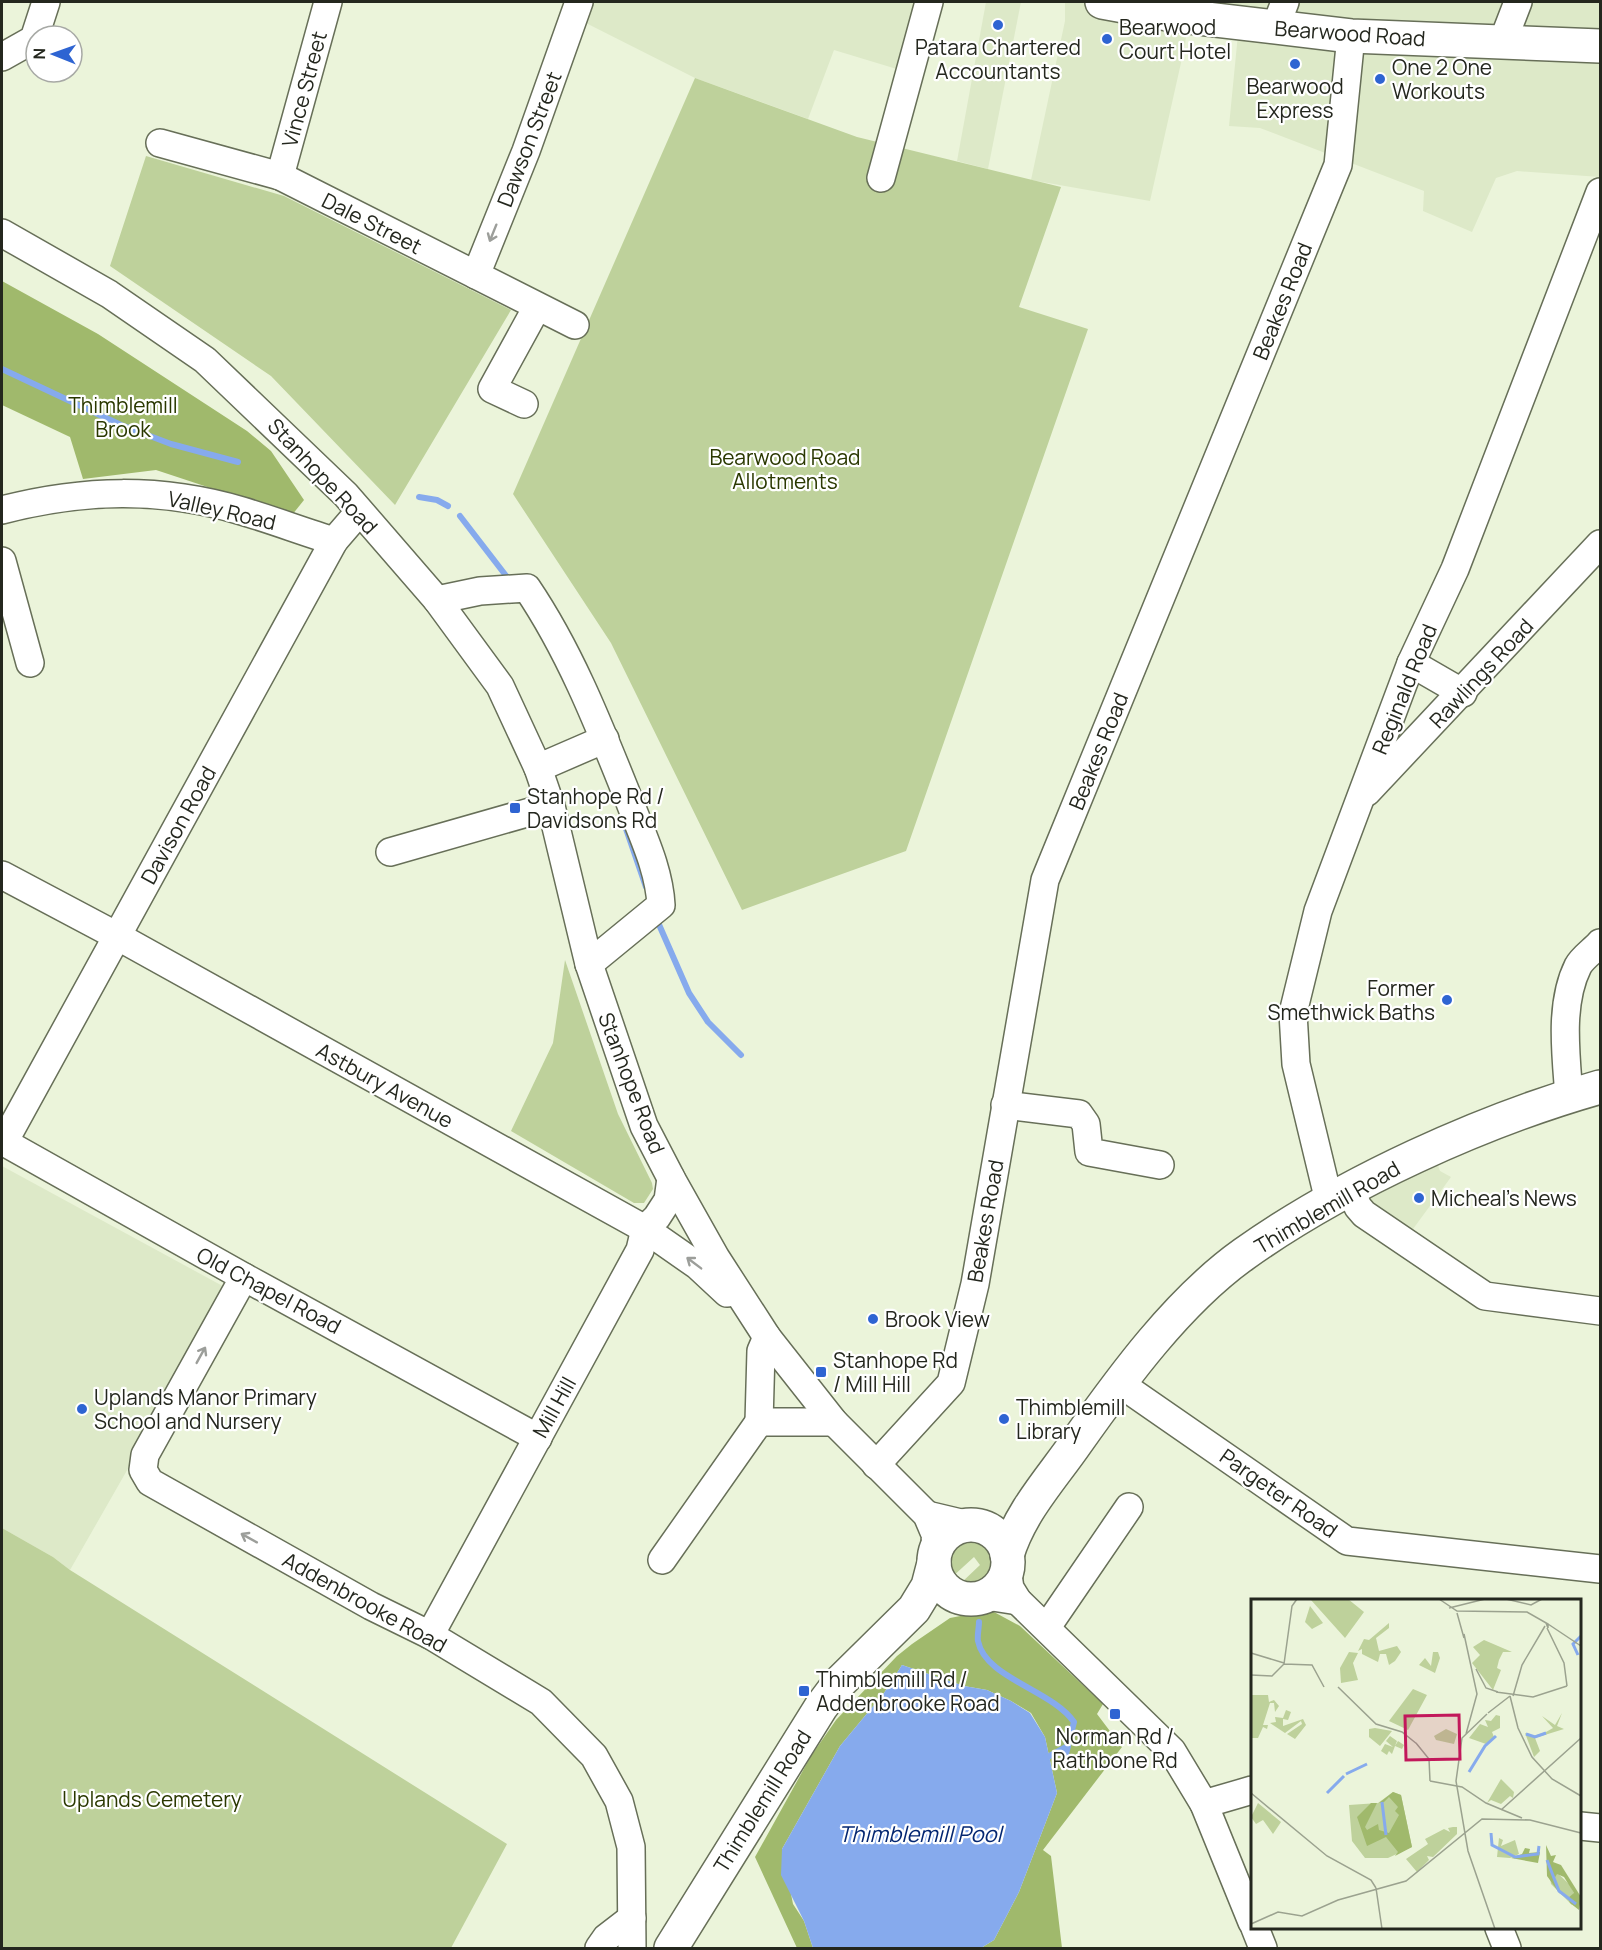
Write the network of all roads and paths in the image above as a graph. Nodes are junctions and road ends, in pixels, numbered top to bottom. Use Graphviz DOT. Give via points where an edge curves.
graph roads {
  1 [pos="46,2"];
  2 [pos="328,2"];
  3 [pos="579,2"];
  4 [pos="929,2"];
  5 [pos="1102,2"];
  6 [pos="1518,2"];
  7 [pos="1280,15"];
  8 [pos="1351,36"];
  9 [pos="1503,41"];
  10 [pos="1600,46"];
  11 [pos="2,57"];
  12 [pos="160,144"];
  13 [pos="280,176"];
  14 [pos="881,178"];
  15 [pos="1600,192"];
  16 [pos="2,233"];
  17 [pos="476,275"];
  18 [pos="537,307"];
  19 [pos="575,325"];
  20 [pos="524,404"];
  21 [pos="2,510"];
  22 [pos="359,512"];
  23 [pos="334,542"];
  24 [pos="1600,544"];
  25 [pos="2,561"];
  26 [pos="437,600"];
  27 [pos="30,663"];
  28 [pos="1411,663"];
  29 [pos="1463,693"];
  30 [pos="605,739"];
  31 [pos="538,768"];
  32 [pos="1360,799"];
  33 [pos="551,806"];
  34 [pos="390,852"];
  35 [pos="2,875"];
  36 [pos="117,936"];
  37 [pos="1600,943"];
  38 [pos="589,964"];
  39 [pos="1600,1087"];
  40 [pos="1569,1096"];
  41 [pos="1005,1105"];
  42 [pos="3,1141"];
  43 [pos="1160,1165"];
  44 [pos="670,1178"];
  45 [pos="1339,1195"];
  46 [pos="645,1229"];
  47 [pos="244,1277"];
  48 [pos="1600,1311"];
  49 [pos="760,1327"];
  50 [pos="1119,1383"];
  51 [pos="759,1422"];
  52 [pos="834,1422"];
  53 [pos="538,1438"];
  54 [pos="876,1465"];
  55 [pos="1129,1507"];
  56 [pos="927,1515"];
  57 [pos="1021,1520"];
  58 [pos="976,1526"];
  59 [pos="935,1556"];
  60 [pos="662,1560"];
  61 [pos="1007,1562"];
  62 [pos="1600,1569"];
  63 [pos="971,1596"];
  64 [pos="1018,1601"];
  65 [pos="914,1609"];
  66 [pos="1047,1627"];
  67 [pos="430,1635"];
  68 [pos="1251,1790"];
  69 [pos="1204,1804"];
  70 [pos="1581,1826"];
  71 [pos="1600,1828"];
  72 [pos="632,1918"];
  73 [pos="1251,1920"];
  74 [pos="1255,1929"];
  75 [pos="1499,1929"];
  76 [pos="599,1948"];
  77 [pos="632,1948"];
  78 [pos="671,1948"];
  79 [pos="1263,1948"];
  80 [pos="1507,1948"];
  1 -- 11 [label="street" via="34,39"];
  2 -- 13 [label="street, Vince Street"];
  3 -- 17 [label="street, Dawson Street, one-way" via="526,151"];
  4 -- 14 [label="street"];
  5 -- 7 [label="main road, Bearwood Road" via="1173,15"];
  6 -- 9 [label="street"];
  7 -- 8 [label="main road, Bearwood Road"];
  8 -- 9 [label="main road, Bearwood Road"];
  8 -- 41 [label="street, Beakes Road" via="1338,165 1045,880"];
  9 -- 10 [label="main road, Bearwood Road"];
  12 -- 13 [label="street, Dale Street"];
  13 -- 17 [label="street, Dale Street"];
  15 -- 28 [label="street, Reginald Road" via="1455,569"];
  16 -- 22 [label="street, Stanhope Road" via="109,294 205,360 264,414"];
  17 -- 18 [label="street, Dale Street"];
  18 -- 19 [label="street, Dale Street"];
  18 -- 20 [label="street" via="492,389"];
  21 -- 23 [label="street, Valley Road" via="83,493 153,494 242,511"];
  22 -- 23 [label="street, Davison Road"];
  22 -- 26 [label="street, Stanhope Road"];
  23 -- 36 [label="street, Davison Road"];
  24 -- 29 [label="street, Rawlings Road"];
  25 -- 27 [label="street"];
  26 -- 30 [label="street" via="480,591 527,588 548,619"];
  26 -- 31 [label="street, Stanhope Road" via="500,686"];
  28 -- 29 [label="street"];
  28 -- 32 [label="street, Reginald Road"];
  29 -- 32 [label="street, Rawlings Road"];
  30 -- 31 [label="street"];
  30 -- 38 [label="street" via="660,879 661,905"];
  31 -- 33 [label="street, Stanhope Road"];
  32 -- 45 [label="street, Reginald Road" via="1318,911 1293,1012 1296,1064"];
  33 -- 34 [label="street"];
  33 -- 38 [label="street, Stanhope Road"];
  35 -- 36 [label="street, Astbury Avenue"];
  36 -- 42 [label="street, Davison Road"];
  36 -- 46 [label="street, Astbury Avenue"];
  37 -- 40 [label="street" via="1579,965 1569,993"];
  38 -- 44 [label="street, Stanhope Road" via="644,1126"];
  39 -- 40 [label="main road, Thimblemill Road"];
  40 -- 45 [label="main road, Thimblemill Road" via="1423,1154"];
  41 -- 43 [label="street" via="1079,1114 1086,1124 1089,1152"];
  41 -- 54 [label="street, Beakes Road" via="975,1284 951,1383"];
  42 -- 47 [label="street, Old Chapel Road"];
  44 -- 46 [label="street, Mill Hill" via="668,1200"];
  44 -- 49 [label="street, Stanhope Road"];
  45 -- 48 [label="street, Reginald Road" via="1485,1296"];
  45 -- 50 [label="main road, Thimblemill Road" via="1243,1255 1184,1308"];
  49 -- 46 [label="street, Astbury Avenue, one-way" via="698,1266"];
  46 -- 53 [label="street, Mill Hill" via="640,1250"];
  47 -- 53 [label="street, Old Chapel Road"];
  67 -- 47 [label="street, Addenbrooke Road, one-way" via="150,1482 143,1470 145,1455"];
  49 -- 51 [label="street"];
  49 -- 52 [label="street, Stanhope Road"];
  50 -- 57 [label="main road, Thimblemill Road"];
  50 -- 62 [label="street, Pargeter Road" via="1347,1541"];
  51 -- 52 [label="street"];
  51 -- 60 [label="street"];
  52 -- 54 [label="street, Stanhope Road"];
  53 -- 67 [label="street, Mill Hill"];
  54 -- 56 [label="street, Stanhope Road"];
  55 -- 66 [label="street"];
  56 -- 58 [label="street"];
  56 -- 59 [label="street, Stanhope Road" via="935,1534"];
  57 -- 58 [label="main road" via="1009,1525"];
  57 -- 61 [label="main road, Thimblemill Road"];
  58 -- 59 [label="main road" via="947,1533"];
  58 -- 61 [label="main road" via="995,1534"];
  59 -- 63 [label="main road" via="940,1582"];
  59 -- 65 [label="main road, Thimblemill Road" via="928,1586"];
  61 -- 63 [label="main road" via="1001,1583"];
  61 -- 64 [label="street" via="1010,1588"];
  63 -- 64 [label="street"];
  63 -- 65 [label="main road, Thimblemill Road"];
  64 -- 66 [label="street"];
  65 -- 78 [label="main road, Thimblemill Road" via="839,1683 821,1707"];
  66 -- 69 [label="street" via="1172,1751"];
  67 -- 72 [label="street, Addenbrooke Road" via="541,1702 594,1756 619,1801 631,1847"];
  68 -- 69 [label="street"];
  69 -- 73 [label="street"];
  70 -- 71 [label="street"];
  72 -- 76 [label="street"];
  72 -- 77 [label="street, Addenbrooke Road"];
  74 -- 79 [label="street"];
  75 -- 80 [label="street"];
}
